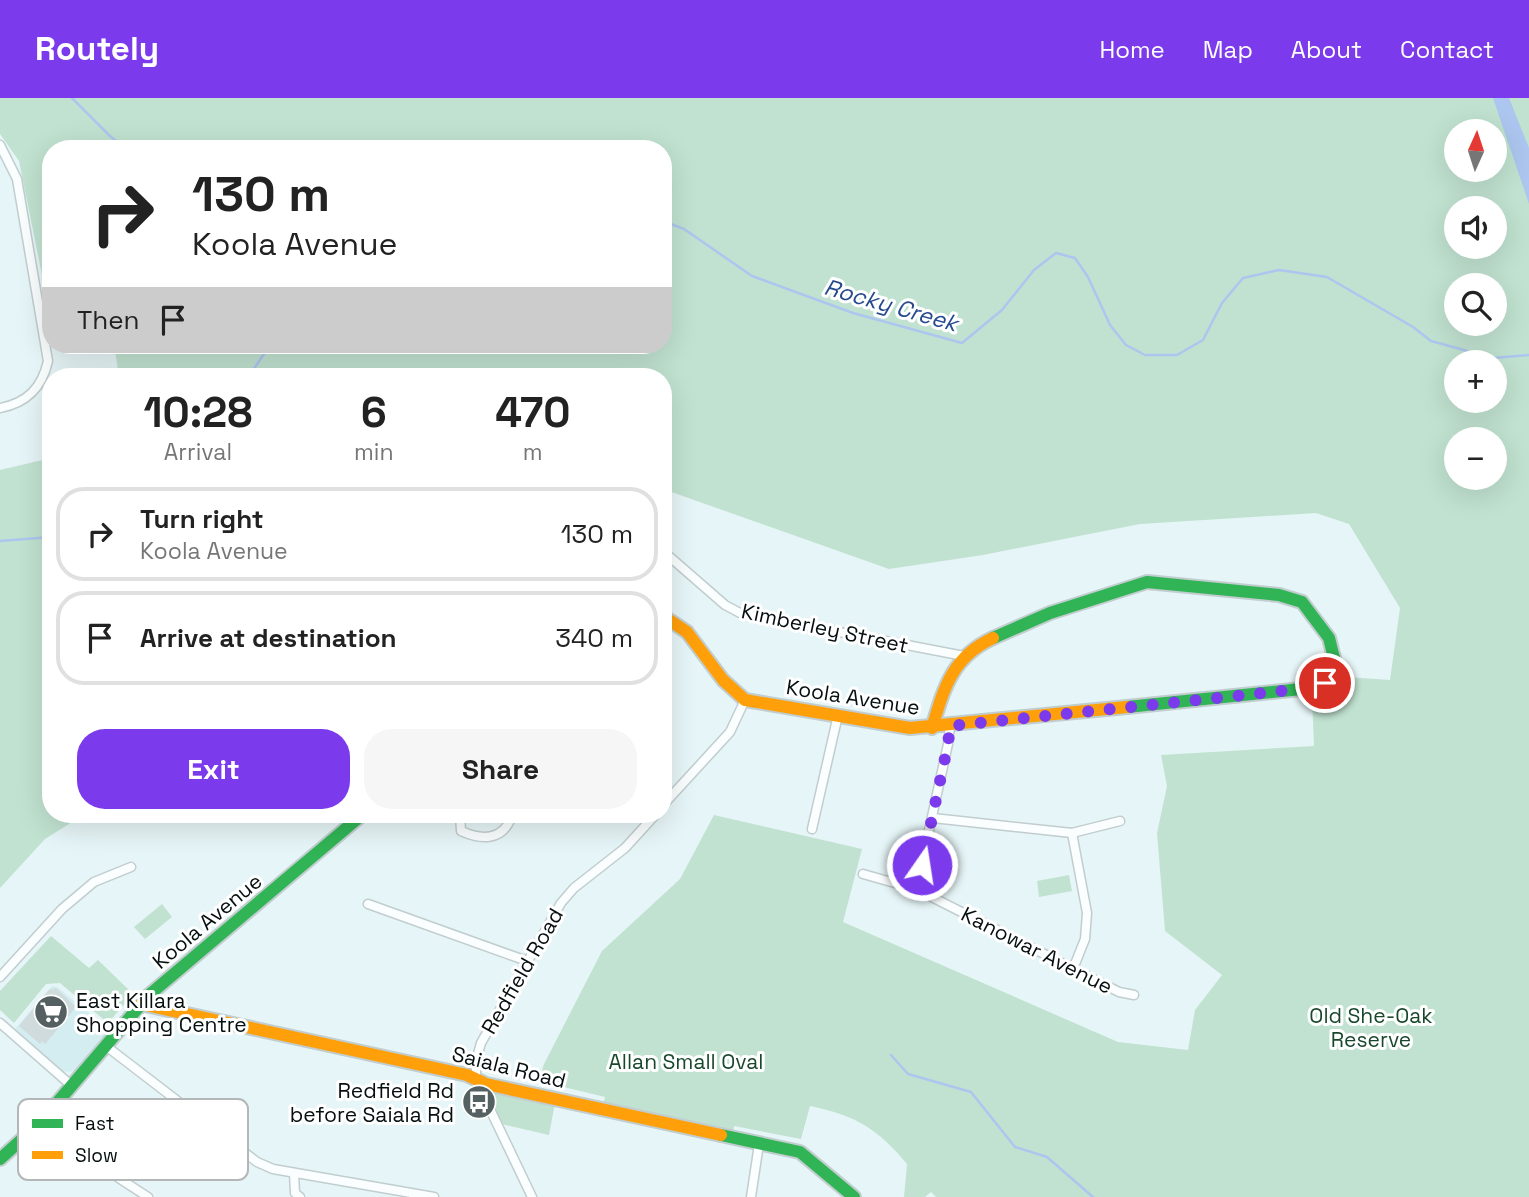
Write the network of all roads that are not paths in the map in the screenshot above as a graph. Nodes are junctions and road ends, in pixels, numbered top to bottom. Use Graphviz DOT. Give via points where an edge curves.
graph roads {
  1 [pos="0,145"];
  2 [pos="42,325"];
  3 [pos="42,379"];
  4 [pos="0,408"];
  5 [pos="672,559"];
  6 [pos="672,621"];
  7 [pos="964,656"];
  8 [pos="745,700"];
  9 [pos="838,715"];
  10 [pos="950,726"];
  11 [pos="932,728"];
  12 [pos="672,796"];
  13 [pos="933,818"];
  14 [pos="1120,821"];
  15 [pos="352,823"];
  16 [pos="461,823"];
  17 [pos="510,823"];
  18 [pos="648,823"];
  19 [pos="812,829"];
  20 [pos="1072,833"];
  21 [pos="131,867"];
  22 [pos="863,874"];
  23 [pos="916,888"];
  24 [pos="368,904"];
  25 [pos="527,961"];
  26 [pos="1073,969"];
  27 [pos="0,977"];
  28 [pos="1133,995"];
  29 [pos="141,1004"];
  30 [pos="0,1023"];
  31 [pos="106,1046"];
  32 [pos="476,1080"];
  33 [pos="72,1086"];
  34 [pos="60,1099"];
  35 [pos="175,1099"];
  36 [pos="18,1142"];
  37 [pos="759,1144"];
  38 [pos="248,1155"];
  39 [pos="0,1159"];
  40 [pos="294,1173"];
  41 [pos="122,1180"];
  42 [pos="148,1197"];
  43 [pos="300,1197"];
  44 [pos="434,1197"];
  45 [pos="532,1197"];
  46 [pos="751,1197"];
  47 [pos="853,1197"];
  1 -- 2 [label="street" via="17,179"];
  3 -- 4 [label="street" via="28,398"];
  5 -- 7 [label="street, Kimberley Street" via="740,613"];
  6 -- 8 [label="street" via="683,628 733,692"];
  7 -- 10 [label="street, Koola Avenue" via="988,640 1050,613 1147,582 1279,594 1302,602 1317,617 1334,658 1325,683 1311,688"];
  7 -- 11 [label="street" via="943,692"];
  8 -- 9 [label="street, Koola Avenue"];
  8 -- 12 [label="street" via="730,732"];
  9 -- 11 [label="street, Koola Avenue"];
  9 -- 19 [label="street"];
  10 -- 11 [label="street, Koola Avenue"];
  10 -- 13 [label="street"];
  13 -- 20 [label="street"];
  13 -- 23 [label="street"];
  14 -- 20 [label="street"];
  15 -- 29 [label="street, Koola Avenue"];
  16 -- 17 [label="street" via="461,831 485,837 496,837"];
  18 -- 25 [label="street, Redfield Road" via="625,848 574,888"];
  20 -- 26 [label="street" via="1087,913 1086,939"];
  21 -- 27 [label="street" via="94,882 62,908"];
  22 -- 23 [label="street, Kanowar Avenue"];
  23 -- 26 [label="street, Kanowar Avenue"];
  24 -- 25 [label="street"];
  25 -- 32 [label="street, Redfield Road" via="481,1042"];
  26 -- 28 [label="street, Kanowar Avenue"];
  29 -- 31 [label="street, Koola Avenue"];
  29 -- 32 [label="street, Saiala Road"];
  30 -- 33 [label="street"];
  31 -- 33 [label="street, Koola Avenue"];
  31 -- 35 [label="street"];
  32 -- 37 [label="street, Saiala Road"];
  32 -- 45 [label="street"];
  33 -- 34 [label="street, Koola Avenue"];
  36 -- 39 [label="street, Koola Avenue"];
  37 -- 46 [label="street"];
  37 -- 47 [label="street, Saiala Road" via="808,1156"];
  38 -- 40 [label="street"];
  40 -- 43 [label="street" via="294,1191"];
  40 -- 44 [label="street"];
  41 -- 42 [label="street"];
}
